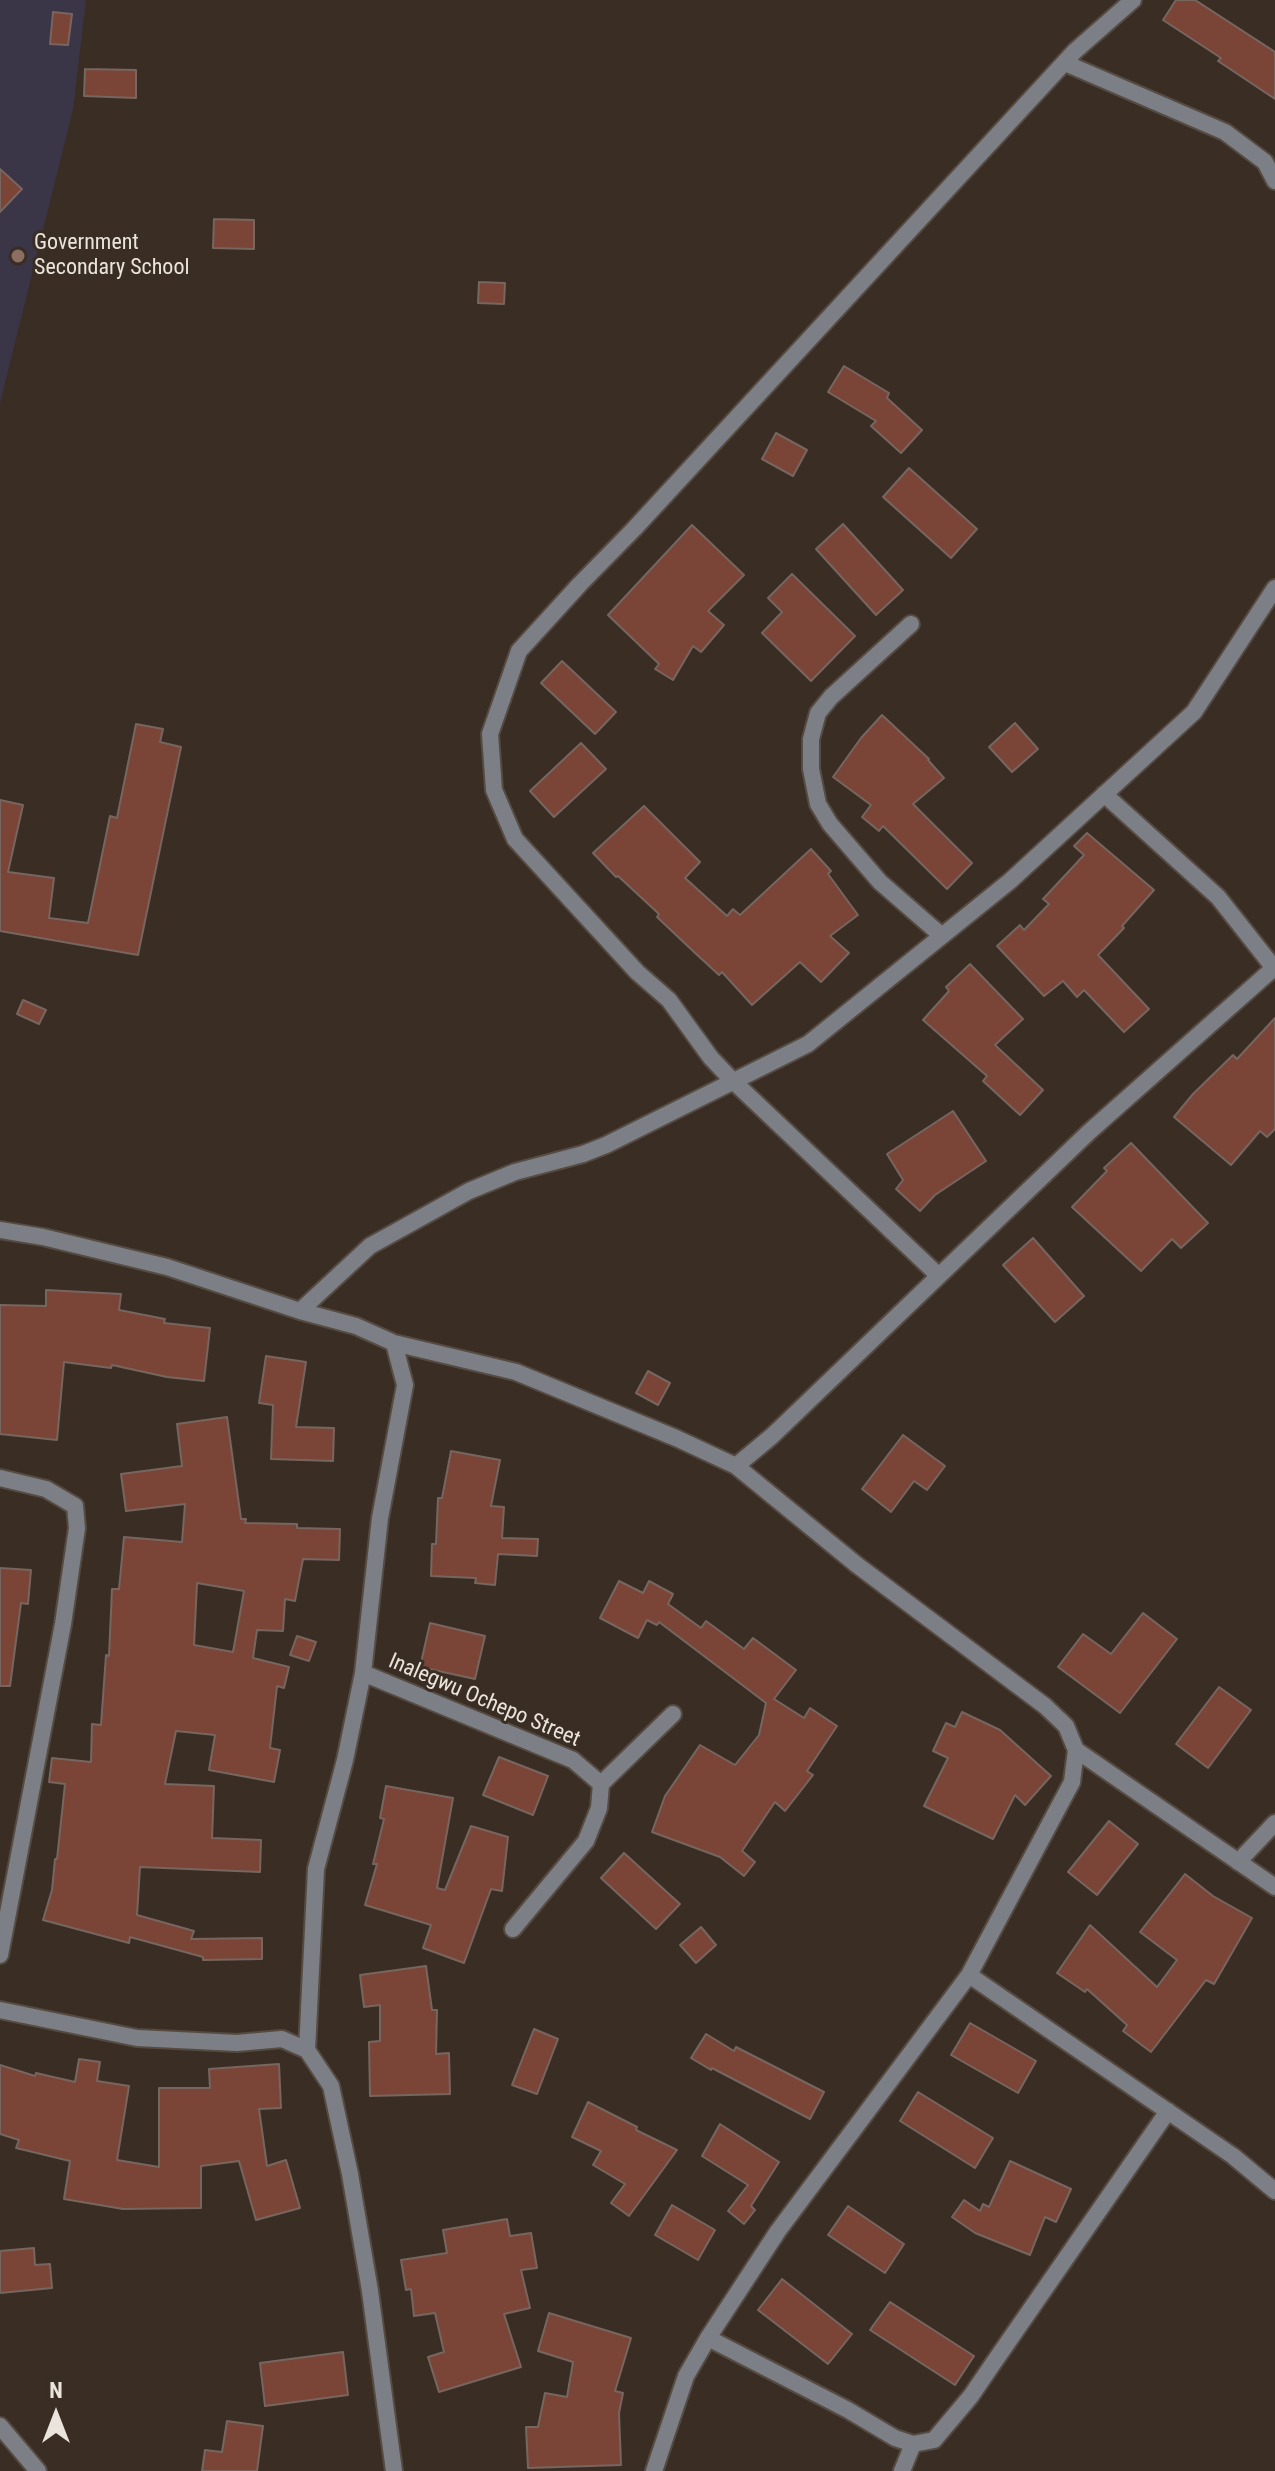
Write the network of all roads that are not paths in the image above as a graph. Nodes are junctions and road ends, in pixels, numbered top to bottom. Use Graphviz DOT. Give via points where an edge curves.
graph roads {
  1 [pos="1133,0"];
  2 [pos="1065,63"];
  3 [pos="1275,181"];
  4 [pos="1275,588"];
  5 [pos="911,624"];
  6 [pos="1104,794"];
  7 [pos="942,936"];
  8 [pos="1274,967"];
  9 [pos="732,1080"];
  10 [pos="0,1230"];
  11 [pos="939,1276"];
  12 [pos="300,1311"];
  13 [pos="394,1343"];
  14 [pos="736,1466"];
  15 [pos="0,1478"];
  16 [pos="363,1673"];
  17 [pos="673,1714"];
  18 [pos="1076,1750"];
  19 [pos="601,1784"];
  20 [pos="1275,1823"];
  21 [pos="1238,1862"];
  22 [pos="1275,1887"];
  23 [pos="513,1929"];
  24 [pos="0,1955"];
  25 [pos="969,1975"];
  26 [pos="0,2010"];
  27 [pos="307,2050"];
  28 [pos="1168,2111"];
  29 [pos="1275,2191"];
  30 [pos="708,2338"];
  31 [pos="0,2426"];
  32 [pos="913,2444"];
  33 [pos="38,2471"];
  34 [pos="394,2471"];
  35 [pos="654,2471"];
  36 [pos="902,2471"];
  1 -- 2 [label="street"];
  2 -- 3 [label="street" via="1225,132 1265,162"];
  2 -- 9 [label="street" via="519,651 490,734 494,790 515,839 669,1000"];
  4 -- 6 [label="street" via="1194,712"];
  5 -- 7 [label="street" via="818,713 811,769 818,804 830,824 880,882"];
  6 -- 7 [label="street"];
  6 -- 8 [label="street" via="1218,897"];
  7 -- 9 [label="street" via="808,1044"];
  8 -- 11 [label="street" via="1089,1132"];
  9 -- 11 [label="street"];
  9 -- 12 [label="street" via="594,1150 469,1191 370,1246"];
  10 -- 12 [label="street" via="167,1267"];
  11 -- 14 [label="street"];
  12 -- 13 [label="street"];
  13 -- 14 [label="street" via="516,1372"];
  13 -- 16 [label="street" via="405,1385 380,1518"];
  14 -- 18 [label="street" via="1045,1706 1066,1726"];
  15 -- 24 [label="street" via="46,1489 75,1506 77,1528"];
  16 -- 19 [label="street, Inalegwu Ochepo Street" via="573,1760"];
  16 -- 27 [label="street" via="316,1869"];
  17 -- 19 [label="street"];
  18 -- 21 [label="street"];
  18 -- 25 [label="street" via="1072,1782"];
  19 -- 23 [label="street" via="599,1808 586,1841"];
  20 -- 21 [label="street"];
  21 -- 22 [label="street"];
  25 -- 28 [label="street"];
  25 -- 30 [label="street" via="778,2231"];
  26 -- 27 [label="street" via="137,2038 237,2043 282,2039"];
  27 -- 34 [label="street" via="331,2086 350,2174"];
  28 -- 29 [label="street"];
  28 -- 32 [label="street" via="971,2396 934,2440"];
  30 -- 32 [label="street"];
  30 -- 35 [label="street" via="686,2376"];
  31 -- 33 [label="street"];
  32 -- 36 [label="street"];
}
